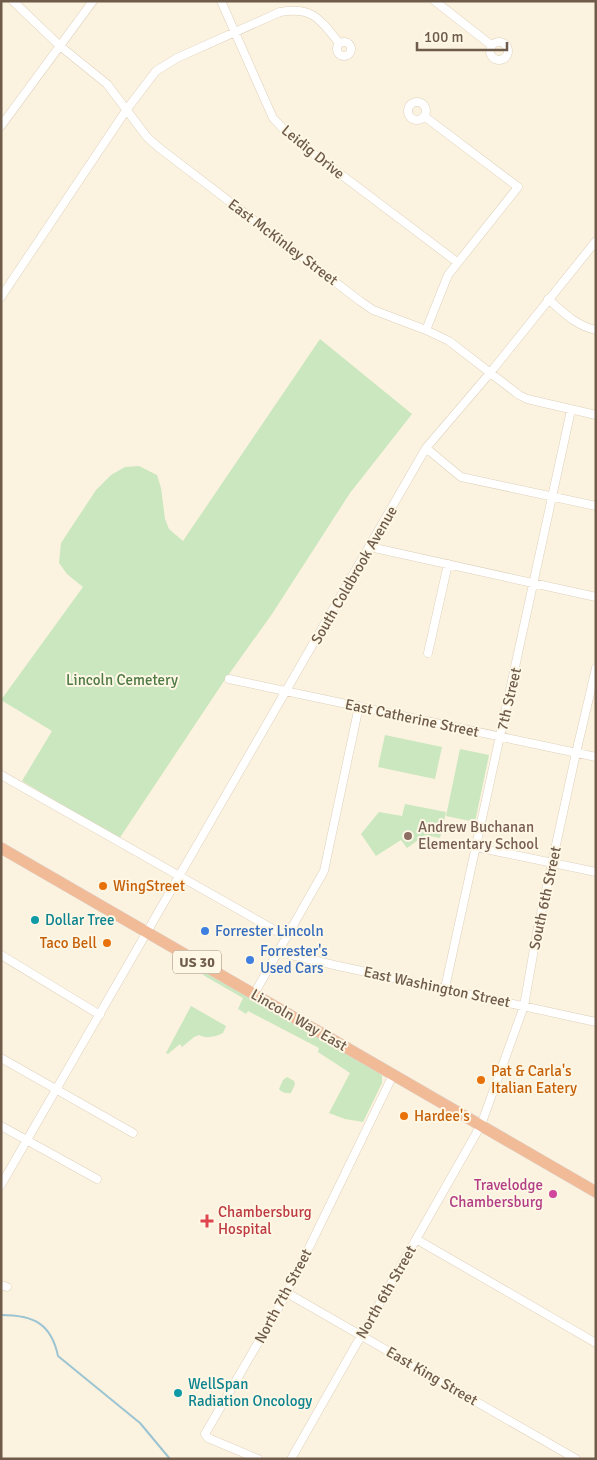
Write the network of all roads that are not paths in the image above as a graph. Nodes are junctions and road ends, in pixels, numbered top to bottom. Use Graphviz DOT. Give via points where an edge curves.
graph roads {
  1 [pos="14,1"];
  2 [pos="93,1"];
  3 [pos="221,1"];
  4 [pos="435,1"];
  5 [pos="234,33"];
  6 [pos="339,43"];
  7 [pos="491,45"];
  8 [pos="60,46"];
  9 [pos="127,109"];
  10 [pos="424,116"];
  11 [pos="1,126"];
  12 [pos="596,241"];
  13 [pos="456,262"];
  14 [pos="1,297"];
  15 [pos="548,299"];
  16 [pos="426,330"];
  17 [pos="596,330"];
  18 [pos="490,373"];
  19 [pos="571,410"];
  20 [pos="596,415"];
  21 [pos="426,448"];
  22 [pos="552,497"];
  23 [pos="596,506"];
  24 [pos="370,547"];
  25 [pos="448,564"];
  26 [pos="533,584"];
  27 [pos="596,597"];
  28 [pos="428,653"];
  29 [pos="596,668"];
  30 [pos="229,679"];
  31 [pos="594,688"];
  32 [pos="286,691"];
  33 [pos="359,706"];
  34 [pos="500,736"];
  35 [pos="576,753"];
  36 [pos="596,757"];
  37 [pos="1,775"];
  38 [pos="476,847"];
  39 [pos="1,848"];
  40 [pos="553,864"];
  41 [pos="596,872"];
  42 [pos="180,875"];
  43 [pos="147,933"];
  44 [pos="287,937"];
  45 [pos="278,951"];
  46 [pos="1,955"];
  47 [pos="445,988"];
  48 [pos="254,994"];
  49 [pos="524,1006"];
  50 [pos="100,1015"];
  51 [pos="596,1022"];
  52 [pos="1,1058"];
  53 [pos="393,1075"];
  54 [pos="56,1090"];
  55 [pos="482,1125"];
  56 [pos="1,1126"];
  57 [pos="133,1134"];
  58 [pos="28,1141"];
  59 [pos="97,1179"];
  60 [pos="2,1181"];
  61 [pos="593,1190"];
  62 [pos="416,1239"];
  63 [pos="287,1293"];
  64 [pos="361,1335"];
  65 [pos="596,1343"];
  66 [pos="258,1459"];
  67 [pos="291,1459"];
  68 [pos="576,1459"];
  1 -- 8 [label="street, East McKinley Street"];
  2 -- 8 [label="street"];
  3 -- 5 [label="street, Leidig Drive"];
  4 -- 7 [label="street"];
  5 -- 6 [label="street" via="280,12 302,10 323,22"];
  5 -- 9 [label="street" via="156,71"];
  5 -- 13 [label="street, Leidig Drive" via="273,118"];
  8 -- 9 [label="street, East McKinley Street" via="107,84"];
  8 -- 11 [label="street"];
  9 -- 14 [label="street"];
  9 -- 16 [label="street, East McKinley Street" via="158,147 372,310"];
  10 -- 13 [label="street" via="518,187"];
  12 -- 15 [label="street, South Coldbrook Avenue"];
  13 -- 16 [label="street" via="440,290"];
  15 -- 17 [label="street" via="585,328"];
  15 -- 18 [label="street, South Coldbrook Avenue"];
  16 -- 18 [label="street, East McKinley Street" via="449,341"];
  18 -- 19 [label="street, East McKinley Street" via="527,399"];
  18 -- 21 [label="street, South Coldbrook Avenue"];
  19 -- 20 [label="street, East McKinley Street"];
  19 -- 22 [label="street, 7th Street"];
  21 -- 22 [label="street" via="460,477"];
  21 -- 24 [label="street, South Coldbrook Avenue"];
  22 -- 23 [label="street"];
  22 -- 26 [label="street, 7th Street"];
  24 -- 25 [label="street"];
  24 -- 32 [label="street, South Coldbrook Avenue"];
  25 -- 26 [label="street"];
  25 -- 28 [label="street"];
  26 -- 27 [label="street"];
  26 -- 34 [label="street, 7th Street"];
  29 -- 31 [label="street, South 6th Street"];
  30 -- 32 [label="street, East Catherine Street"];
  31 -- 35 [label="street, South 6th Street"];
  32 -- 33 [label="street, East Catherine Street"];
  32 -- 42 [label="street, South Coldbrook Avenue"];
  33 -- 34 [label="street, East Catherine Street"];
  33 -- 44 [label="street" via="324,871"];
  34 -- 35 [label="street, East Catherine Street"];
  34 -- 38 [label="street, 7th Street"];
  35 -- 36 [label="street, East Catherine Street"];
  35 -- 40 [label="street, South 6th Street"];
  37 -- 42 [label="street"];
  38 -- 40 [label="street"];
  38 -- 47 [label="street, 7th Street"];
  39 -- 43 [label="highway, Lincoln Way East / US 30"];
  40 -- 41 [label="street"];
  40 -- 49 [label="street, South 6th Street"];
  42 -- 43 [label="street, South Coldbrook Avenue"];
  42 -- 44 [label="street"];
  43 -- 48 [label="highway, Lincoln Way East / US 30"];
  43 -- 50 [label="street, South Coldbrook Avenue"];
  44 -- 45 [label="street"];
  45 -- 47 [label="street, East Washington Street"];
  45 -- 48 [label="street"];
  46 -- 50 [label="street"];
  47 -- 49 [label="street, East Washington Street"];
  48 -- 53 [label="highway, Lincoln Way East / US 30"];
  49 -- 51 [label="street, East Washington Street"];
  49 -- 55 [label="street, South 6th Street"];
  50 -- 54 [label="street, South Coldbrook Avenue"];
  52 -- 54 [label="street"];
  53 -- 55 [label="highway, Lincoln Way East / US 30"];
  53 -- 63 [label="street, North 7th Street"];
  54 -- 57 [label="street" via="76,1096"];
  54 -- 58 [label="street, South Coldbrook Avenue"];
  55 -- 61 [label="highway, Lincoln Way East / US 30"];
  55 -- 62 [label="street, North 6th Street"];
  56 -- 58 [label="street"];
  58 -- 59 [label="street"];
  58 -- 60 [label="street, South Coldbrook Avenue"];
  62 -- 64 [label="street, North 6th Street"];
  62 -- 65 [label="street"];
  63 -- 64 [label="street, East King Street"];
  63 -- 66 [label="street, North 7th Street" via="205,1434"];
  64 -- 67 [label="street, North 6th Street"];
  64 -- 68 [label="street, East King Street"];
}
